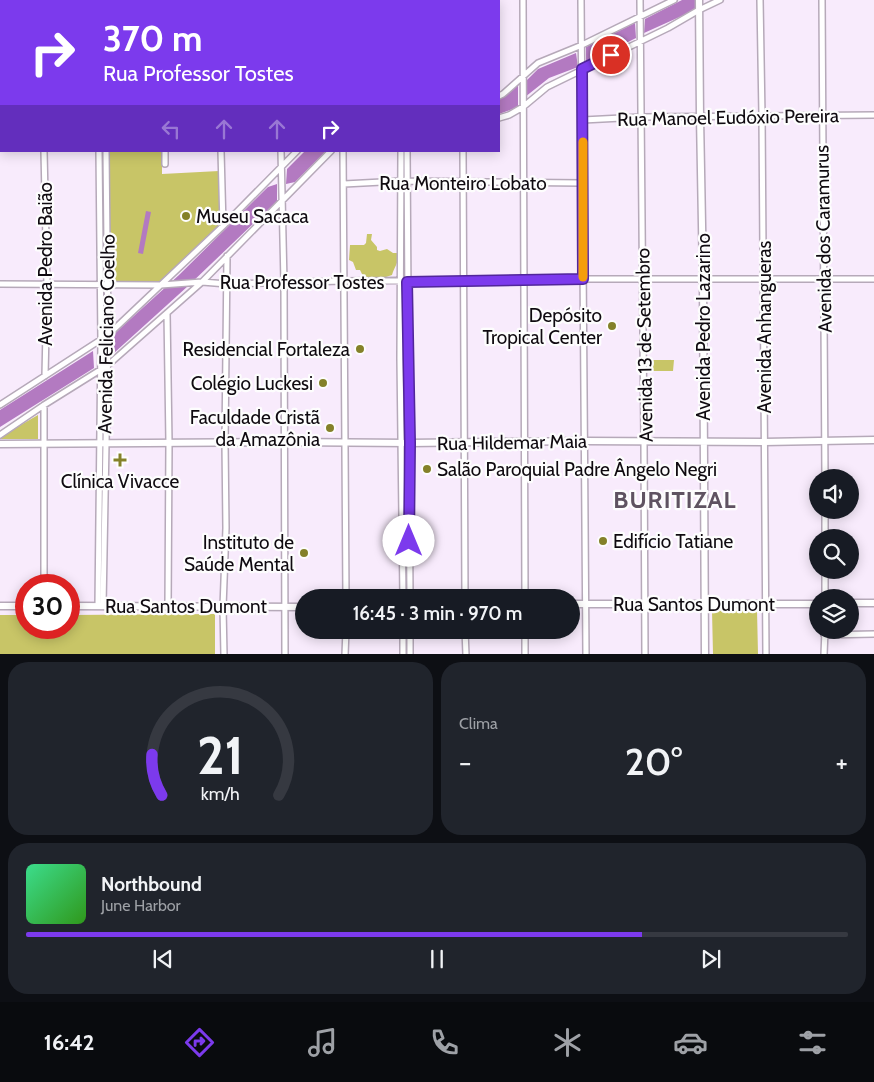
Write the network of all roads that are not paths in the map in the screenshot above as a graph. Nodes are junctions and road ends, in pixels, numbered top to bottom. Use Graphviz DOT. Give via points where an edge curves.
graph roads {
  1 [pos="522,0"];
  2 [pos="581,0"];
  3 [pos="640,0"];
  4 [pos="674,0"];
  5 [pos="699,0"];
  6 [pos="720,0"];
  7 [pos="760,0"];
  8 [pos="822,0"];
  9 [pos="699,10"];
  10 [pos="640,21"];
  11 [pos="641,39"];
  12 [pos="582,47"];
  13 [pos="582,68"];
  14 [pos="522,77"];
  15 [pos="500,96"];
  16 [pos="523,105"];
  17 [pos="822,115"];
  18 [pos="874,115"];
  19 [pos="762,116"];
  20 [pos="700,117"];
  21 [pos="500,118"];
  22 [pos="641,118"];
  23 [pos="583,120"];
  24 [pos="44,152"];
  25 [pos="99,152"];
  26 [pos="106,152"];
  27 [pos="165,152"];
  28 [pos="221,152"];
  29 [pos="281,152"];
  30 [pos="296,152"];
  31 [pos="330,152"];
  32 [pos="343,152"];
  33 [pos="401,152"];
  34 [pos="407,152"];
  35 [pos="463,152"];
  36 [pos="165,164"];
  37 [pos="106,166"];
  38 [pos="99,167"];
  39 [pos="281,167"];
  40 [pos="404,182"];
  41 [pos="462,183"];
  42 [pos="523,183"];
  43 [pos="582,183"];
  44 [pos="344,184"];
  45 [pos="282,200"];
  46 [pos="223,226"];
  47 [pos="227,256"];
  48 [pos="703,278"];
  49 [pos="824,278"];
  50 [pos="874,278"];
  51 [pos="583,279"];
  52 [pos="643,279"];
  53 [pos="764,279"];
  54 [pos="524,280"];
  55 [pos="463,281"];
  56 [pos="202,282"];
  57 [pos="344,282"];
  58 [pos="404,282"];
  59 [pos="284,283"];
  60 [pos="0,284"];
  61 [pos="227,284"];
  62 [pos="47,285"];
  63 [pos="99,285"];
  64 [pos="108,285"];
  65 [pos="164,285"];
  66 [pos="167,313"];
  67 [pos="108,338"];
  68 [pos="101,341"];
  69 [pos="400,359"];
  70 [pos="408,359"];
  71 [pos="108,365"];
  72 [pos="100,370"];
  73 [pos="45,376"];
  74 [pos="0,405"];
  75 [pos="44,405"];
  76 [pos="0,435"];
  77 [pos="704,440"];
  78 [pos="825,440"];
  79 [pos="874,440"];
  80 [pos="525,441"];
  81 [pos="585,441"];
  82 [pos="644,441"];
  83 [pos="225,442"];
  84 [pos="284,442"];
  85 [pos="464,442"];
  86 [pos="764,442"];
  87 [pos="44,443"];
  88 [pos="102,443"];
  89 [pos="169,443"];
  90 [pos="345,443"];
  91 [pos="402,443"];
  92 [pos="410,443"];
  93 [pos="0,444"];
  94 [pos="825,469"];
  95 [pos="403,521"];
  96 [pos="409,522"];
  97 [pos="44,574"];
  98 [pos="346,589"];
  99 [pos="403,589"];
  100 [pos="410,589"];
  101 [pos="465,589"];
  102 [pos="525,589"];
  103 [pos="705,603"];
  104 [pos="874,603"];
  105 [pos="580,604"];
  106 [pos="586,604"];
  107 [pos="645,604"];
  108 [pos="766,604"];
  109 [pos="809,604"];
  110 [pos="859,604"];
  111 [pos="0,606"];
  112 [pos="15,606"];
  113 [pos="80,606"];
  114 [pos="101,606"];
  115 [pos="285,606"];
  116 [pos="295,606"];
  117 [pos="168,607"];
  118 [pos="223,607"];
  119 [pos="859,633"];
  120 [pos="874,634"];
  121 [pos="346,639"];
  122 [pos="403,639"];
  123 [pos="410,639"];
  124 [pos="465,639"];
  125 [pos="525,639"];
  126 [pos="824,639"];
  127 [pos="224,654"];
  128 [pos="285,654"];
  129 [pos="346,654"];
  130 [pos="403,654"];
  131 [pos="410,654"];
  132 [pos="466,654"];
  133 [pos="525,654"];
  134 [pos="586,654"];
  135 [pos="645,654"];
  136 [pos="705,654"];
  137 [pos="766,654"];
  138 [pos="824,654"];
  1 -- 14 [label="street"];
  2 -- 12 [label="street"];
  3 -- 10 [label="street"];
  4 -- 10 [label="street"];
  5 -- 9 [label="main road, Avenida Pedro Lazarino"];
  6 -- 9 [label="street"];
  7 -- 19 [label="street, Avenida Anhangueras"];
  8 -- 17 [label="street, Avenida dos Caramurus"];
  9 -- 11 [label="street"];
  9 -- 20 [label="main road, Avenida Pedro Lazarino"];
  10 -- 11 [label="street, Avenida 13 de Setembro"];
  10 -- 12 [label="street"];
  11 -- 13 [label="street"];
  11 -- 22 [label="street, Avenida 13 de Setembro"];
  12 -- 13 [label="street"];
  12 -- 14 [label="street" via="538,63"];
  13 -- 16 [label="street"];
  13 -- 23 [label="street"];
  14 -- 15 [label="street"];
  14 -- 16 [label="street"];
  16 -- 21 [label="street"];
  16 -- 42 [label="street"];
  17 -- 18 [label="street, Rua Manoel Eudóxio Pereira"];
  17 -- 19 [label="street, Rua Manoel Eudóxio Pereira"];
  17 -- 49 [label="street, Avenida dos Caramurus"];
  19 -- 20 [label="street, Rua Manoel Eudóxio Pereira"];
  19 -- 53 [label="street, Avenida Anhangueras"];
  20 -- 22 [label="street, Rua Manoel Eudóxio Pereira"];
  20 -- 48 [label="main road, Avenida Pedro Lazarino"];
  22 -- 23 [label="street, Rua Manoel Eudóxio Pereira"];
  22 -- 52 [label="street, Avenida 13 de Setembro"];
  23 -- 43 [label="street"];
  24 -- 62 [label="street, Avenida Pedro Baião"];
  25 -- 38 [label="street, Avenida Feliciano Coelho"];
  26 -- 37 [label="street, Avenida Feliciano Coelho"];
  27 -- 36 [label="street"];
  28 -- 46 [label="street"];
  29 -- 39 [label="street"];
  30 -- 39 [label="street"];
  31 -- 45 [label="street"];
  32 -- 44 [label="street"];
  33 -- 40 [label="street"];
  34 -- 40 [label="street"];
  35 -- 41 [label="street"];
  37 -- 38 [label="street"];
  37 -- 64 [label="street, Avenida Feliciano Coelho"];
  38 -- 63 [label="street, Avenida Feliciano Coelho"];
  39 -- 45 [label="street"];
  39 -- 46 [label="street"];
  40 -- 41 [label="street, Rua Monteiro Lobato"];
  40 -- 44 [label="street, Rua Monteiro Lobato"];
  40 -- 58 [label="street"];
  41 -- 42 [label="street, Rua Monteiro Lobato"];
  41 -- 55 [label="street"];
  42 -- 43 [label="street, Rua Monteiro Lobato"];
  42 -- 54 [label="street"];
  43 -- 51 [label="street"];
  44 -- 57 [label="street"];
  45 -- 47 [label="street"];
  45 -- 59 [label="street"];
  46 -- 65 [label="street"];
  47 -- 56 [label="street"];
  47 -- 61 [label="street"];
  48 -- 52 [label="street, Rua Professor Tostes"];
  48 -- 53 [label="street, Rua Professor Tostes"];
  48 -- 77 [label="main road, Avenida Pedro Lazarino"];
  49 -- 50 [label="street, Rua Professor Tostes"];
  49 -- 53 [label="street, Rua Professor Tostes"];
  49 -- 78 [label="street, Avenida dos Caramurus"];
  51 -- 52 [label="street, Rua Professor Tostes"];
  51 -- 54 [label="street, Rua Professor Tostes"];
  51 -- 81 [label="street"];
  52 -- 82 [label="street, Avenida 13 de Setembro"];
  53 -- 86 [label="street, Avenida Anhangueras"];
  54 -- 55 [label="street, Rua Professor Tostes"];
  54 -- 80 [label="street"];
  55 -- 58 [label="street, Rua Professor Tostes"];
  55 -- 85 [label="street"];
  56 -- 61 [label="street, Rua Professor Tostes"];
  56 -- 65 [label="street, Rua Professor Tostes"];
  56 -- 66 [label="street"];
  57 -- 58 [label="street, Rua Professor Tostes"];
  57 -- 59 [label="street, Rua Professor Tostes"];
  57 -- 90 [label="street"];
  58 -- 69 [label="street"];
  58 -- 70 [label="street"];
  59 -- 61 [label="street, Rua Professor Tostes"];
  59 -- 84 [label="street"];
  60 -- 62 [label="street, Rua Professor Tostes"];
  61 -- 83 [label="street"];
  62 -- 63 [label="street, Rua Professor Tostes"];
  62 -- 73 [label="street, Avenida Pedro Baião"];
  63 -- 64 [label="street, Rua Professor Tostes"];
  63 -- 68 [label="street, Avenida Feliciano Coelho"];
  64 -- 65 [label="street, Rua Professor Tostes"];
  64 -- 67 [label="street, Avenida Feliciano Coelho"];
  65 -- 67 [label="street"];
  66 -- 71 [label="street"];
  66 -- 89 [label="street"];
  67 -- 68 [label="street"];
  67 -- 71 [label="street, Avenida Feliciano Coelho"];
  68 -- 72 [label="street, Avenida Feliciano Coelho"];
  68 -- 73 [label="street"];
  69 -- 70 [label="street"];
  69 -- 91 [label="street"];
  70 -- 92 [label="street"];
  71 -- 72 [label="street"];
  71 -- 88 [label="street, Avenida Feliciano Coelho"];
  72 -- 75 [label="street"];
  72 -- 88 [label="street, Avenida Feliciano Coelho"];
  73 -- 74 [label="street"];
  75 -- 76 [label="street"];
  75 -- 87 [label="street"];
  77 -- 82 [label="main road, Rua Hildemar Maia"];
  77 -- 86 [label="main road, Rua Hildemar Maia"];
  77 -- 103 [label="main road, Avenida Pedro Lazarino"];
  78 -- 79 [label="main road, Rua Hildemar Maia"];
  78 -- 86 [label="main road, Rua Hildemar Maia"];
  78 -- 94 [label="street, Avenida dos Caramurus"];
  80 -- 81 [label="main road, Rua Hildemar Maia"];
  80 -- 85 [label="main road, Rua Hildemar Maia"];
  80 -- 102 [label="street"];
  81 -- 82 [label="main road, Rua Hildemar Maia"];
  81 -- 106 [label="street"];
  82 -- 107 [label="street, Avenida 13 de Setembro"];
  83 -- 84 [label="main road, Rua Hildemar Maia"];
  83 -- 89 [label="main road, Rua Hildemar Maia"];
  83 -- 118 [label="street"];
  84 -- 90 [label="main road, Rua Hildemar Maia"];
  84 -- 115 [label="street"];
  85 -- 92 [label="main road, Rua Hildemar Maia"];
  85 -- 101 [label="street"];
  86 -- 108 [label="street, Avenida Anhangueras"];
  87 -- 88 [label="main road, Rua Hildemar Maia"];
  87 -- 93 [label="main road, Rua Hildemar Maia"];
  87 -- 97 [label="street"];
  88 -- 89 [label="main road, Rua Hildemar Maia"];
  88 -- 114 [label="street, Avenida Feliciano Coelho"];
  89 -- 117 [label="street"];
  90 -- 91 [label="main road, Rua Hildemar Maia"];
  90 -- 98 [label="street"];
  91 -- 92 [label="main road, Rua Hildemar Maia"];
  91 -- 95 [label="street"];
  92 -- 96 [label="street"];
  95 -- 96 [label="street"];
  95 -- 99 [label="street"];
  96 -- 100 [label="street"];
  103 -- 107 [label="main road, Rua Santos Dumont"];
  103 -- 108 [label="main road, Rua Santos Dumont"];
  103 -- 136 [label="main road, Avenida Pedro Lazarino"];
  104 -- 110 [label="main road"];
  105 -- 106 [label="main road, Rua Santos Dumont"];
  106 -- 107 [label="main road, Rua Santos Dumont"];
  106 -- 134 [label="street"];
  107 -- 135 [label="street, Avenida 13 de Setembro"];
  108 -- 109 [label="main road, Rua Santos Dumont"];
  108 -- 137 [label="street, Avenida Anhangueras"];
  111 -- 112 [label="main road"];
  113 -- 114 [label="main road, Rua Santos Dumont"];
  114 -- 117 [label="main road, Rua Santos Dumont"];
  115 -- 116 [label="main road, Rua Santos Dumont"];
  115 -- 118 [label="main road, Rua Santos Dumont"];
  115 -- 128 [label="street"];
  117 -- 118 [label="main road, Rua Santos Dumont"];
  118 -- 127 [label="street"];
  119 -- 120 [label="street"];
  121 -- 129 [label="street"];
  122 -- 130 [label="street"];
  123 -- 131 [label="street"];
  124 -- 132 [label="street"];
  125 -- 133 [label="street"];
  126 -- 138 [label="street"];
}
